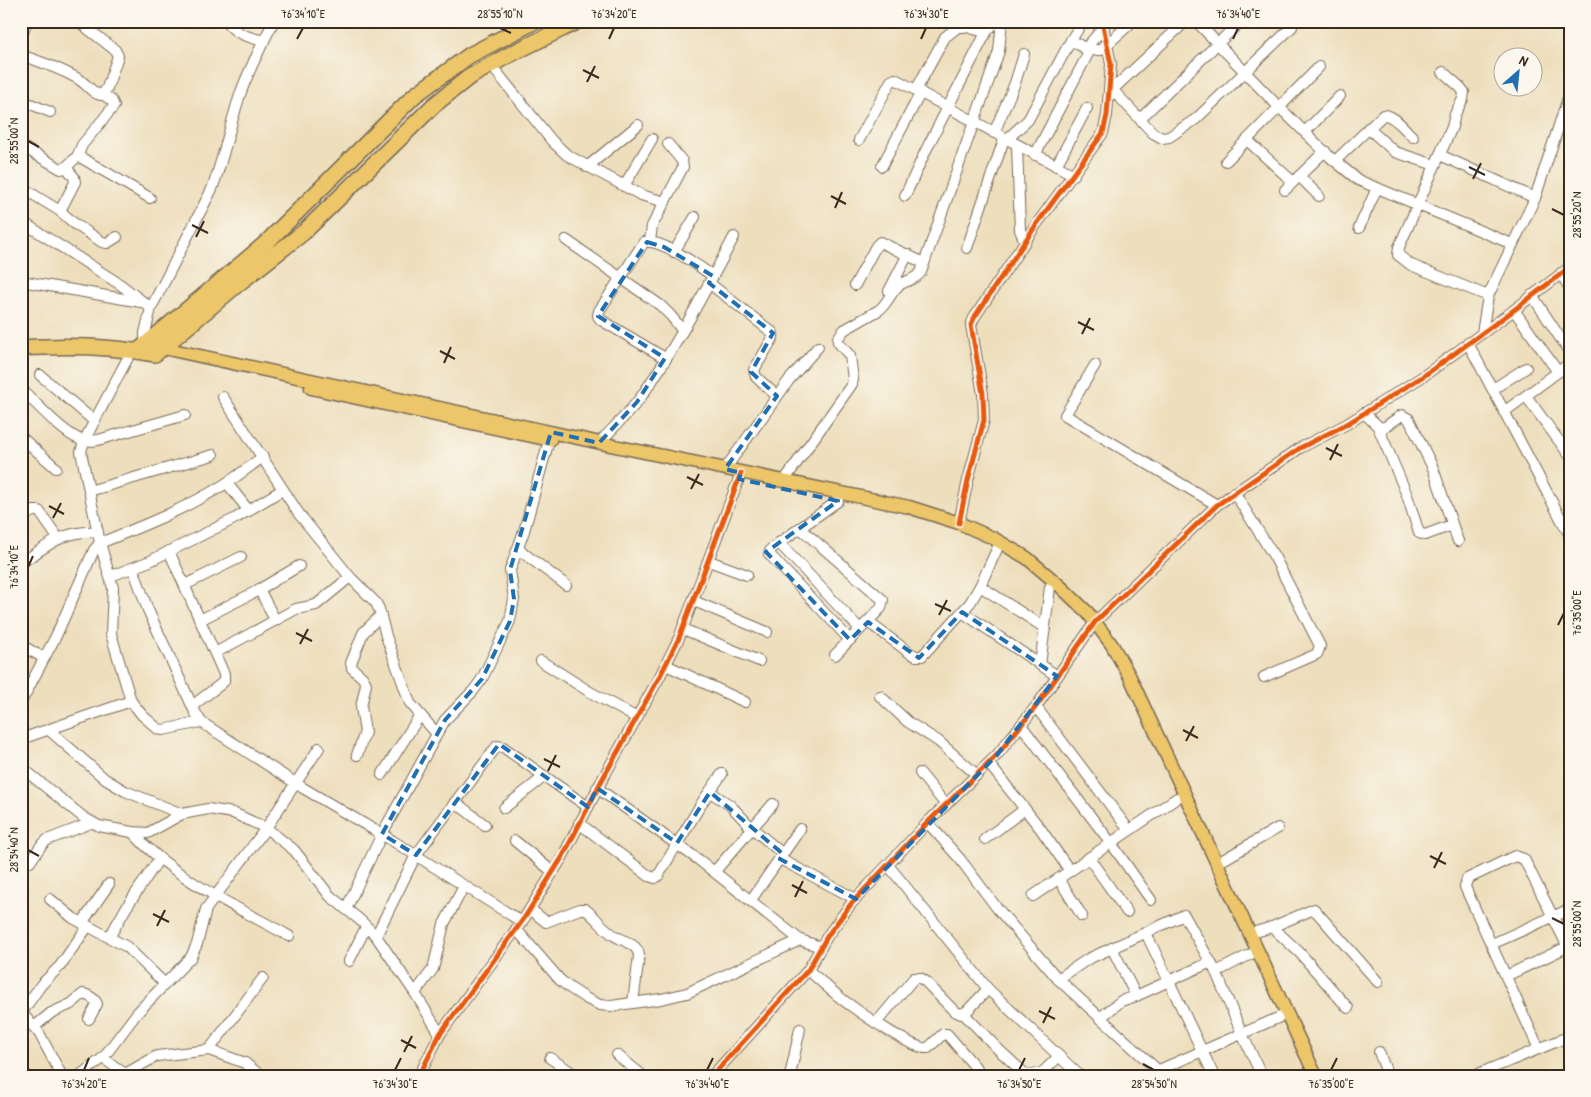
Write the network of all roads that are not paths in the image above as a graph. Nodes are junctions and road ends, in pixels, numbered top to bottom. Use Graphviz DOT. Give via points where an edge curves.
graph roads {
  1 [pos="27,21"];
  2 [pos="78,21"];
  3 [pos="226,21"];
  4 [pos="274,21"];
  5 [pos="535,21"];
  6 [pos="578,21"];
  7 [pos="1002,21"];
  8 [pos="1083,21"];
  9 [pos="1133,21"];
  10 [pos="1186,21"];
  11 [pos="1196,21"];
  12 [pos="1241,21"];
  13 [pos="1103,24"];
  14 [pos="1292,27"];
  15 [pos="988,29"];
  16 [pos="21,37"];
  17 [pos="1071,40"];
  18 [pos="264,41"];
  19 [pos="1218,44"];
  20 [pos="1107,45"];
  21 [pos="1088,50"];
  22 [pos="1024,54"];
  23 [pos="21,55"];
  24 [pos="492,65"];
  25 [pos="1320,67"];
  26 [pos="1443,72"];
  27 [pos="1245,73"];
  28 [pos="1111,88"];
  29 [pos="919,91"];
  30 [pos="1570,92"];
  31 [pos="104,94"];
  32 [pos="1340,96"];
  33 [pos="21,100"];
  34 [pos="948,107"];
  35 [pos="1279,107"];
  36 [pos="1087,108"];
  37 [pos="50,112"];
  38 [pos="1140,119"];
  39 [pos="974,122"];
  40 [pos="638,125"];
  41 [pos="1368,128"];
  42 [pos="1304,132"];
  43 [pos="994,133"];
  44 [pos="1413,137"];
  45 [pos="652,139"];
  46 [pos="1005,139"];
  47 [pos="859,140"];
  48 [pos="1247,140"];
  49 [pos="668,144"];
  50 [pos="1017,145"];
  51 [pos="21,146"];
  52 [pos="1324,151"];
  53 [pos="1034,155"];
  54 [pos="76,157"];
  55 [pos="1438,160"];
  56 [pos="1226,161"];
  57 [pos="1335,161"];
  58 [pos="882,166"];
  59 [pos="1056,166"];
  60 [pos="587,167"];
  61 [pos="66,168"];
  62 [pos="1074,175"];
  63 [pos="1292,183"];
  64 [pos="624,186"];
  65 [pos="21,187"];
  66 [pos="1377,188"];
  67 [pos="905,196"];
  68 [pos="1319,196"];
  69 [pos="150,198"];
  70 [pos="1535,198"];
  71 [pos="665,202"];
  72 [pos="1418,205"];
  73 [pos="60,211"];
  74 [pos="695,216"];
  75 [pos="21,221"];
  76 [pos="1359,228"];
  77 [pos="734,237"];
  78 [pos="117,238"];
  79 [pos="566,240"];
  80 [pos="650,242"];
  81 [pos="1025,242"];
  82 [pos="1512,244"];
  83 [pos="967,248"];
  84 [pos="674,252"];
  85 [pos="908,254"];
  86 [pos="924,263"];
  87 [pos="1570,267"];
  88 [pos="1561,273"];
  89 [pos="621,277"];
  90 [pos="711,279"];
  91 [pos="21,281"];
  92 [pos="855,285"];
  93 [pos="1570,289"];
  94 [pos="1532,295"];
  95 [pos="1488,296"];
  96 [pos="147,305"];
  97 [pos="879,310"];
  98 [pos="1514,310"];
  99 [pos="682,330"];
  100 [pos="1482,333"];
  101 [pos="21,340"];
  102 [pos="1468,343"];
  103 [pos="818,347"];
  104 [pos="21,348"];
  105 [pos="146,350"];
  106 [pos="1570,352"];
  107 [pos="665,358"];
  108 [pos="1570,362"];
  109 [pos="1094,365"];
  110 [pos="1526,368"];
  111 [pos="1558,372"];
  112 [pos="40,375"];
  113 [pos="1493,389"];
  114 [pos="24,392"];
  115 [pos="778,396"];
  116 [pos="1526,396"];
  117 [pos="223,398"];
  118 [pos="1504,412"];
  119 [pos="185,414"];
  120 [pos="1364,414"];
  121 [pos="94,421"];
  122 [pos="1378,427"];
  123 [pos="550,436"];
  124 [pos="21,437"];
  125 [pos="84,441"];
  126 [pos="599,443"];
  127 [pos="213,455"];
  128 [pos="1570,456"];
  129 [pos="263,457"];
  130 [pos="56,468"];
  131 [pos="724,469"];
  132 [pos="740,476"];
  133 [pos="784,481"];
  134 [pos="227,483"];
  135 [pos="282,490"];
  136 [pos="89,491"];
  137 [pos="1234,492"];
  138 [pos="838,501"];
  139 [pos="1217,505"];
  140 [pos="249,511"];
  141 [pos="21,517"];
  142 [pos="959,523"];
  143 [pos="1452,525"];
  144 [pos="800,528"];
  145 [pos="98,532"];
  146 [pos="1570,536"];
  147 [pos="58,538"];
  148 [pos="1458,541"];
  149 [pos="779,542"];
  150 [pos="100,543"];
  151 [pos="518,549"];
  152 [pos="998,550"];
  153 [pos="169,551"];
  154 [pos="241,557"];
  155 [pos="709,561"];
  156 [pos="21,563"];
  157 [pos="298,566"];
  158 [pos="133,568"];
  159 [pos="747,575"];
  160 [pos="111,576"];
  161 [pos="350,577"];
  162 [pos="566,585"];
  163 [pos="185,586"];
  164 [pos="980,586"];
  165 [pos="1050,587"];
  166 [pos="260,589"];
  167 [pos="694,602"];
  168 [pos="962,612"];
  169 [pos="381,615"];
  170 [pos="200,620"];
  171 [pos="275,620"];
  172 [pos="1092,625"];
  173 [pos="864,626"];
  174 [pos="1045,628"];
  175 [pos="683,629"];
  176 [pos="767,632"];
  177 [pos="850,640"];
  178 [pos="21,644"];
  179 [pos="214,654"];
  180 [pos="835,656"];
  181 [pos="44,658"];
  182 [pos="541,661"];
  183 [pos="759,661"];
  184 [pos="1040,664"];
  185 [pos="666,665"];
  186 [pos="1057,676"];
  187 [pos="1264,677"];
  188 [pos="880,696"];
  189 [pos="22,699"];
  190 [pos="131,701"];
  191 [pos="745,702"];
  192 [pos="192,706"];
  193 [pos="1036,707"];
  194 [pos="420,715"];
  195 [pos="636,718"];
  196 [pos="201,722"];
  197 [pos="1021,725"];
  198 [pos="49,730"];
  199 [pos="436,734"];
  200 [pos="21,740"];
  201 [pos="319,748"];
  202 [pos="357,755"];
  203 [pos="988,764"];
  204 [pos="21,767"];
  205 [pos="920,773"];
  206 [pos="722,774"];
  207 [pos="382,775"];
  208 [pos="977,775"];
  209 [pos="545,776"];
  210 [pos="295,782"];
  211 [pos="597,788"];
  212 [pos="710,792"];
  213 [pos="1177,798"];
  214 [pos="455,802"];
  215 [pos="773,804"];
  216 [pos="946,805"];
  217 [pos="588,806"];
  218 [pos="504,808"];
  219 [pos="1025,809"];
  220 [pos="182,814"];
  221 [pos="91,822"];
  222 [pos="928,822"];
  223 [pos="580,823"];
  224 [pos="485,825"];
  225 [pos="266,828"];
  226 [pos="752,828"];
  227 [pos="1278,828"];
  228 [pos="800,829"];
  229 [pos="1129,830"];
  230 [pos="132,832"];
  231 [pos="382,834"];
  232 [pos="985,838"];
  233 [pos="515,841"];
  234 [pos="677,843"];
  235 [pos="1110,843"];
  236 [pos="416,855"];
  237 [pos="781,857"];
  238 [pos="1089,858"];
  239 [pos="159,859"];
  240 [pos="21,864"];
  241 [pos="1216,864"];
  242 [pos="888,865"];
  243 [pos="715,871"];
  244 [pos="1070,871"];
  245 [pos="553,872"];
  246 [pos="1059,879"];
  247 [pos="109,884"];
  248 [pos="464,886"];
  249 [pos="215,895"];
  250 [pos="1033,896"];
  251 [pos="50,899"];
  252 [pos="856,899"];
  253 [pos="751,900"];
  254 [pos="1151,900"];
  255 [pos="346,909"];
  256 [pos="530,909"];
  257 [pos="1570,909"];
  258 [pos="1127,912"];
  259 [pos="1082,916"];
  260 [pos="1553,917"];
  261 [pos="85,924"];
  262 [pos="519,925"];
  263 [pos="366,926"];
  264 [pos="1272,927"];
  265 [pos="1146,933"];
  266 [pos="1249,934"];
  267 [pos="110,936"];
  268 [pos="289,936"];
  269 [pos="376,936"];
  270 [pos="800,940"];
  271 [pos="1492,944"];
  272 [pos="821,947"];
  273 [pos="1112,948"];
  274 [pos="1569,949"];
  275 [pos="1250,954"];
  276 [pos="349,961"];
  277 [pos="1211,962"];
  278 [pos="808,970"];
  279 [pos="1216,972"];
  280 [pos="1506,976"];
  281 [pos="263,978"];
  282 [pos="1058,979"];
  283 [pos="1169,981"];
  284 [pos="1378,982"];
  285 [pos="165,984"];
  286 [pos="988,989"];
  287 [pos="415,993"];
  288 [pos="1136,996"];
  289 [pos="633,1003"];
  290 [pos="1348,1008"];
  291 [pos="21,1012"];
  292 [pos="964,1014"];
  293 [pos="1280,1017"];
  294 [pos="1100,1018"];
  295 [pos="89,1019"];
  296 [pos="876,1023"];
  297 [pos="34,1027"];
  298 [pos="800,1029"];
  299 [pos="440,1034"];
  300 [pos="1242,1034"];
  301 [pos="1570,1036"];
  302 [pos="1539,1049"];
  303 [pos="209,1050"];
  304 [pos="1202,1051"];
  305 [pos="1379,1052"];
  306 [pos="617,1055"];
  307 [pos="1059,1056"];
  308 [pos="104,1058"];
  309 [pos="550,1058"];
  310 [pos="21,1070"];
  311 [pos="1159,1074"];
  312 [pos="126,1075"];
  313 [pos="258,1075"];
  314 [pos="27,1076"];
  315 [pos="62,1076"];
  316 [pos="78,1076"];
  317 [pos="419,1076"];
  318 [pos="577,1076"];
  319 [pos="643,1076"];
  320 [pos="712,1076"];
  321 [pos="790,1076"];
  322 [pos="983,1076"];
  323 [pos="1080,1076"];
  324 [pos="1214,1076"];
  325 [pos="1262,1076"];
  326 [pos="1308,1076"];
  327 [pos="1316,1076"];
  328 [pos="1388,1076"];
  329 [pos="1473,1076"];
  1 -- 16 [label="street"];
  2 -- 31 [label="street" via="115,50 118,56"];
  3 -- 18 [label="street" via="240,34"];
  4 -- 18 [label="street"];
  5 -- 105 [label="highway" via="470,55 415,95 266,244"];
  6 -- 24 [label="highway"];
  7 -- 15 [label="street"];
  7 -- 39 [label="street" via="999,50"];
  8 -- 17 [label="street"];
  9 -- 20 [label="street"];
  10 -- 28 [label="street"];
  11 -- 19 [label="street"];
  12 -- 19 [label="street"];
  13 -- 20 [label="street"];
  13 -- 21 [label="street"];
  14 -- 27 [label="street"];
  15 -- 29 [label="street" via="978,31 962,26 945,37"];
  15 -- 34 [label="street"];
  17 -- 21 [label="street"];
  17 -- 46 [label="street" via="1028,120"];
  18 -- 96 [label="street" via="241,93 212,189"];
  19 -- 27 [label="street"];
  19 -- 38 [label="street"];
  20 -- 21 [label="street" via="1100,50"];
  20 -- 28 [label="street"];
  21 -- 53 [label="street"];
  22 -- 43 [label="street" via="1016,83"];
  23 -- 31 [label="street" via="74,77 98,95"];
  24 -- 60 [label="street" via="566,156"];
  24 -- 105 [label="highway" via="468,78 434,105 304,232"];
  25 -- 35 [label="street"];
  26 -- 55 [label="street" via="1460,87 1464,96"];
  27 -- 35 [label="street"];
  27 -- 38 [label="street" via="1196,119 1169,137 1158,137"];
  28 -- 38 [label="street"];
  28 -- 62 [label="street" via="1103,133"];
  29 -- 34 [label="street"];
  29 -- 47 [label="street" via="892,79"];
  29 -- 58 [label="street"];
  30 -- 70 [label="street"];
  31 -- 54 [label="street" via="114,106"];
  32 -- 42 [label="street"];
  33 -- 37 [label="street"];
  34 -- 39 [label="street"];
  34 -- 67 [label="street"];
  35 -- 42 [label="street"];
  35 -- 48 [label="street"];
  36 -- 59 [label="street"];
  39 -- 43 [label="street"];
  39 -- 86 [label="street"];
  40 -- 60 [label="street"];
  41 -- 44 [label="street" via="1386,114"];
  41 -- 55 [label="street" via="1396,152"];
  41 -- 57 [label="street"];
  42 -- 52 [label="street"];
  43 -- 46 [label="street"];
  45 -- 64 [label="street"];
  46 -- 50 [label="street"];
  46 -- 83 [label="street"];
  48 -- 56 [label="street"];
  48 -- 63 [label="street"];
  49 -- 71 [label="street" via="683,167"];
  50 -- 53 [label="street"];
  50 -- 81 [label="street" via="1020,230"];
  51 -- 61 [label="street" via="60,168"];
  52 -- 57 [label="street"];
  52 -- 63 [label="street"];
  53 -- 59 [label="street"];
  54 -- 61 [label="street"];
  54 -- 69 [label="street"];
  55 -- 70 [label="street"];
  55 -- 72 [label="street"];
  57 -- 66 [label="street" via="1358,180"];
  59 -- 62 [label="street"];
  60 -- 64 [label="street"];
  61 -- 73 [label="street" via="75,182"];
  62 -- 81 [label="street"];
  63 -- 68 [label="street"];
  64 -- 71 [label="street"];
  65 -- 73 [label="street"];
  66 -- 72 [label="street"];
  66 -- 76 [label="street"];
  70 -- 82 [label="street"];
  71 -- 80 [label="street" via="652,226"];
  72 -- 82 [label="street"];
  72 -- 95 [label="street" via="1399,247 1400,257 1411,265"];
  73 -- 78 [label="street" via="102,242"];
  74 -- 84 [label="street"];
  75 -- 96 [label="street"];
  77 -- 90 [label="street"];
  79 -- 89 [label="street"];
  80 -- 84 [label="street"];
  80 -- 89 [label="street" via="641,245"];
  81 -- 142 [label="street" via="971,325 984,420"];
  82 -- 95 [label="street"];
  84 -- 90 [label="street"];
  85 -- 86 [label="street"];
  85 -- 92 [label="street" via="879,243"];
  85 -- 97 [label="street"];
  86 -- 97 [label="street" via="918,276 896,288"];
  87 -- 88 [label="street"];
  88 -- 93 [label="street"];
  88 -- 94 [label="street"];
  89 -- 99 [label="street" via="660,305"];
  89 -- 107 [label="street" via="599,311 599,318"];
  90 -- 99 [label="street"];
  90 -- 115 [label="street" via="773,333 754,370 756,377"];
  91 -- 96 [label="street"];
  94 -- 98 [label="street"];
  94 -- 106 [label="street"];
  95 -- 100 [label="street"];
  96 -- 105 [label="street"];
  97 -- 133 [label="street" via="844,330 838,338 851,359 852,384"];
  98 -- 100 [label="street"];
  98 -- 111 [label="street"];
  99 -- 107 [label="street"];
  100 -- 102 [label="street"];
  101 -- 105 [label="highway" via="82,338"];
  102 -- 113 [label="street"];
  102 -- 120 [label="street"];
  103 -- 115 [label="street"];
  104 -- 105 [label="highway" via="64,345"];
  105 -- 121 [label="street"];
  105 -- 123 [label="main road"];
  107 -- 126 [label="street" via="637,402"];
  108 -- 111 [label="street"];
  109 -- 139 [label="street" via="1065,416"];
  110 -- 113 [label="street"];
  111 -- 116 [label="street"];
  112 -- 121 [label="street"];
  113 -- 118 [label="street"];
  114 -- 125 [label="street" via="60,426"];
  115 -- 131 [label="street"];
  116 -- 118 [label="street"];
  116 -- 128 [label="street"];
  117 -- 129 [label="street"];
  118 -- 146 [label="street"];
  119 -- 125 [label="street" via="98,440"];
  120 -- 122 [label="street"];
  120 -- 137 [label="street" via="1300,448"];
  121 -- 125 [label="street"];
  122 -- 143 [label="street" via="1407,495 1419,533 1426,535"];
  122 -- 143 [label="street" via="1385,427 1402,415 1409,419 1433,468"];
  123 -- 126 [label="main road"];
  123 -- 132 [label="main road"];
  123 -- 151 [label="street"];
  124 -- 130 [label="street"];
  125 -- 136 [label="street" via="81,457"];
  126 -- 131 [label="main road"];
  127 -- 136 [label="street"];
  129 -- 134 [label="street"];
  129 -- 135 [label="street"];
  131 -- 132 [label="main road"];
  132 -- 133 [label="main road"];
  132 -- 138 [label="main road"];
  132 -- 155 [label="street"];
  133 -- 142 [label="main road" via="909,508"];
  134 -- 140 [label="street"];
  134 -- 150 [label="street" via="158,520"];
  135 -- 140 [label="street"];
  135 -- 161 [label="street"];
  136 -- 145 [label="street"];
  137 -- 139 [label="street"];
  137 -- 187 [label="street" via="1275,558 1320,646 1316,654"];
  138 -- 144 [label="street"];
  138 -- 152 [label="main road" via="954,528"];
  139 -- 172 [label="street"];
  140 -- 153 [label="street"];
  141 -- 147 [label="street" via="38,511"];
  142 -- 172 [label="main road" via="1027,558 1060,586"];
  143 -- 148 [label="street"];
  144 -- 149 [label="street"];
  144 -- 173 [label="street" via="882,598 883,605"];
  145 -- 147 [label="street" via="77,532"];
  145 -- 150 [label="street"];
  147 -- 156 [label="street"];
  149 -- 173 [label="street"];
  149 -- 177 [label="street" via="769,551 770,556"];
  150 -- 160 [label="street"];
  150 -- 181 [label="street"];
  151 -- 162 [label="street"];
  151 -- 199 [label="street" via="509,574 514,594 510,620 482,679"];
  152 -- 164 [label="street"];
  152 -- 165 [label="main road"];
  153 -- 158 [label="street"];
  153 -- 163 [label="street"];
  154 -- 163 [label="street"];
  155 -- 159 [label="street"];
  155 -- 167 [label="street"];
  157 -- 166 [label="street"];
  158 -- 160 [label="street"];
  158 -- 192 [label="street" via="148,610"];
  160 -- 190 [label="street" via="111,634"];
  161 -- 169 [label="street" via="376,603"];
  161 -- 171 [label="street" via="316,605 296,609"];
  163 -- 170 [label="street"];
  164 -- 168 [label="street"];
  164 -- 174 [label="street"];
  165 -- 172 [label="main road"];
  165 -- 174 [label="street"];
  166 -- 170 [label="street"];
  166 -- 171 [label="street"];
  167 -- 175 [label="street"];
  167 -- 176 [label="street"];
  168 -- 173 [label="street" via="926,653 919,656"];
  168 -- 184 [label="street"];
  169 -- 194 [label="street" via="409,701"];
  169 -- 202 [label="street" via="363,633 352,663 366,684 361,707 365,732"];
  170 -- 179 [label="street"];
  171 -- 179 [label="street"];
  172 -- 186 [label="street"];
  172 -- 213 [label="main road" via="1122,678"];
  172 -- 241 [label="main road" via="1112,646 1130,677"];
  173 -- 177 [label="street"];
  174 -- 184 [label="street"];
  175 -- 183 [label="street"];
  175 -- 185 [label="street"];
  177 -- 180 [label="street"];
  178 -- 181 [label="street"];
  179 -- 192 [label="street" via="224,681"];
  181 -- 189 [label="street"];
  182 -- 195 [label="street"];
  184 -- 186 [label="street"];
  185 -- 191 [label="street"];
  185 -- 195 [label="street"];
  186 -- 193 [label="street"];
  188 -- 208 [label="street"];
  190 -- 196 [label="street" via="158,729"];
  190 -- 198 [label="street"];
  192 -- 196 [label="street"];
  193 -- 197 [label="street"];
  193 -- 229 [label="street"];
  194 -- 199 [label="street"];
  194 -- 207 [label="street"];
  195 -- 211 [label="street"];
  196 -- 210 [label="street"];
  197 -- 203 [label="street"];
  197 -- 235 [label="street"];
  198 -- 200 [label="street"];
  198 -- 220 [label="street" via="104,779 125,792"];
  199 -- 231 [label="street"];
  201 -- 210 [label="street"];
  203 -- 208 [label="street"];
  203 -- 219 [label="street"];
  204 -- 221 [label="street"];
  205 -- 216 [label="street"];
  206 -- 212 [label="street"];
  208 -- 216 [label="street"];
  209 -- 214 [label="street" via="499,746"];
  209 -- 217 [label="street"];
  209 -- 218 [label="street"];
  210 -- 225 [label="street"];
  210 -- 231 [label="street"];
  211 -- 217 [label="street"];
  211 -- 234 [label="street"];
  212 -- 226 [label="street" via="730,805"];
  212 -- 234 [label="street"];
  213 -- 229 [label="street"];
  213 -- 275 [label="main road"];
  214 -- 224 [label="street"];
  214 -- 236 [label="street"];
  215 -- 226 [label="street"];
  216 -- 222 [label="street"];
  217 -- 223 [label="street"];
  219 -- 232 [label="street"];
  219 -- 244 [label="street"];
  220 -- 225 [label="street" via="220,810"];
  220 -- 230 [label="street" via="148,833"];
  221 -- 230 [label="street"];
  221 -- 240 [label="street" via="47,840 30,862"];
  222 -- 242 [label="street"];
  222 -- 282 [label="street"];
  223 -- 234 [label="street" via="652,878 658,876"];
  223 -- 245 [label="street"];
  225 -- 249 [label="street"];
  225 -- 255 [label="street" via="294,850 330,896"];
  226 -- 237 [label="street"];
  226 -- 243 [label="street"];
  227 -- 241 [label="street"];
  228 -- 237 [label="street"];
  229 -- 235 [label="street"];
  230 -- 239 [label="street"];
  231 -- 236 [label="street"];
  231 -- 255 [label="street"];
  233 -- 245 [label="street"];
  234 -- 243 [label="street"];
  235 -- 238 [label="street"];
  235 -- 254 [label="street"];
  236 -- 248 [label="street"];
  236 -- 269 [label="street"];
  237 -- 252 [label="street"];
  237 -- 253 [label="street"];
  238 -- 244 [label="street"];
  238 -- 258 [label="street"];
  239 -- 249 [label="street"];
  239 -- 267 [label="street"];
  241 -- 266 [label="main road"];
  242 -- 252 [label="street"];
  242 -- 286 [label="street"];
  243 -- 253 [label="street"];
  244 -- 246 [label="street"];
  245 -- 256 [label="street"];
  246 -- 250 [label="street"];
  246 -- 259 [label="street"];
  247 -- 261 [label="street"];
  248 -- 262 [label="street"];
  248 -- 287 [label="street" via="444,924 433,969"];
  249 -- 268 [label="street"];
  249 -- 285 [label="street" via="206,909 191,957"];
  251 -- 261 [label="street"];
  252 -- 272 [label="street"];
  253 -- 270 [label="street"];
  255 -- 263 [label="street"];
  256 -- 262 [label="street"];
  256 -- 289 [label="street" via="546,922 580,908 585,909 612,935 636,948 639,956"];
  257 -- 260 [label="street"];
  260 -- 271 [label="street"];
  260 -- 271 [label="street" via="1527,863 1515,856 1470,877 1466,883"];
  260 -- 274 [label="street"];
  261 -- 267 [label="street"];
  261 -- 291 [label="street" via="60,966"];
  262 -- 289 [label="street" via="560,980 577,993 600,1005"];
  262 -- 299 [label="street"];
  263 -- 269 [label="street"];
  263 -- 276 [label="street"];
  264 -- 266 [label="street"];
  264 -- 284 [label="street" via="1311,909 1317,910"];
  264 -- 290 [label="street" via="1300,953"];
  265 -- 273 [label="street"];
  265 -- 277 [label="street" via="1185,915"];
  265 -- 283 [label="street"];
  266 -- 327 [label="main road"];
  267 -- 285 [label="street" via="127,947"];
  269 -- 287 [label="street"];
  270 -- 272 [label="street"];
  270 -- 289 [label="street" via="687,993"];
  271 -- 280 [label="street"];
  272 -- 278 [label="street"];
  273 -- 282 [label="street" via="1088,958"];
  273 -- 288 [label="street"];
  274 -- 280 [label="street"];
  275 -- 279 [label="street"];
  275 -- 293 [label="main road"];
  277 -- 279 [label="street"];
  277 -- 283 [label="street"];
  278 -- 296 [label="street" via="848,1005"];
  278 -- 320 [label="street"];
  279 -- 300 [label="street"];
  280 -- 302 [label="street"];
  281 -- 303 [label="street"];
  282 -- 294 [label="street"];
  283 -- 288 [label="street"];
  283 -- 304 [label="street"];
  285 -- 308 [label="street" via="137,1014"];
  286 -- 292 [label="street"];
  286 -- 307 [label="street"];
  287 -- 299 [label="street"];
  288 -- 294 [label="street" via="1121,1001"];
  291 -- 297 [label="street"];
  292 -- 296 [label="street" via="954,1011 917,977 910,981"];
  292 -- 307 [label="street" via="1024,1073 1042,1073"];
  293 -- 300 [label="street"];
  293 -- 326 [label="main road"];
  294 -- 311 [label="street"];
  295 -- 297 [label="street" via="97,1004 83,994"];
  296 -- 322 [label="street" via="924,1049 946,1033"];
  297 -- 315 [label="street"];
  298 -- 321 [label="street"];
  299 -- 317 [label="street"];
  300 -- 304 [label="street"];
  300 -- 325 [label="street"];
  301 -- 302 [label="street"];
  302 -- 329 [label="street"];
  303 -- 312 [label="street" via="156,1056"];
  303 -- 313 [label="street" via="245,1063"];
  304 -- 311 [label="street"];
  304 -- 324 [label="street"];
  305 -- 328 [label="street"];
  306 -- 319 [label="street"];
  307 -- 323 [label="street"];
  308 -- 312 [label="street"];
  308 -- 316 [label="street"];
  309 -- 318 [label="street"];
  310 -- 314 [label="street"];
}
